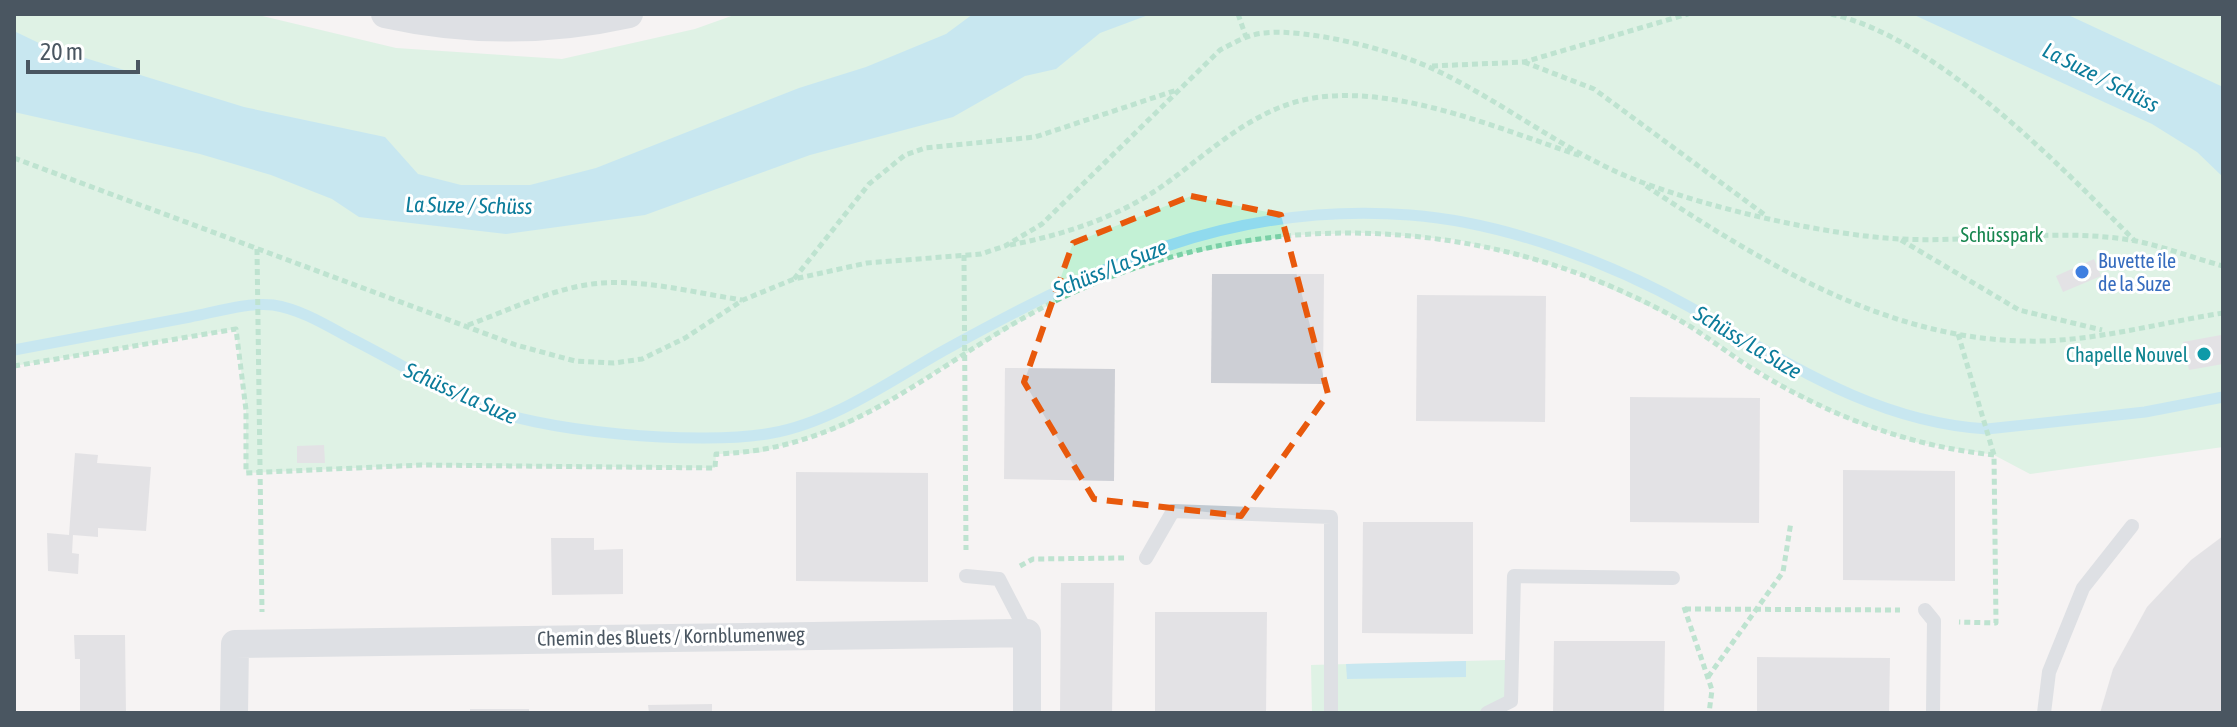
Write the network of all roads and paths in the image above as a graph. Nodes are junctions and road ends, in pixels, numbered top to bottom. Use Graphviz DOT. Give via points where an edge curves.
graph roads {
  1 [pos="385,14"];
  2 [pos="629,14"];
  3 [pos="1238,14"];
  4 [pos="1688,14"];
  5 [pos="1831,14"];
  6 [pos="1246,37"];
  7 [pos="1524,62"];
  8 [pos="1428,66"];
  9 [pos="1178,90"];
  10 [pos="14,158"];
  11 [pos="1593,160"];
  12 [pos="1638,181"];
  13 [pos="1767,216"];
  14 [pos="1901,239"];
  15 [pos="2135,241"];
  16 [pos="1005,246"];
  17 [pos="257,249"];
  18 [pos="964,255"];
  19 [pos="2223,266"];
  20 [pos="794,279"];
  21 [pos="743,300"];
  22 [pos="2223,313"];
  23 [pos="467,325"];
  24 [pos="2107,332"];
  25 [pos="1958,334"];
  26 [pos="14,366"];
  27 [pos="1994,455"];
  28 [pos="1791,522"];
  29 [pos="2132,526"];
  30 [pos="1146,558"];
  31 [pos="966,576"];
  32 [pos="1673,578"];
  33 [pos="999,579"];
  34 [pos="1685,609"];
  35 [pos="1757,610"];
  36 [pos="1930,615"];
  37 [pos="1027,633"];
  38 [pos="264,641"];
  39 [pos="1708,677"];
  40 [pos="234,713"];
  41 [pos="1027,713"];
  42 [pos="1331,713"];
  43 [pos="1487,713"];
  44 [pos="1709,713"];
  45 [pos="1933,713"];
  46 [pos="2044,713"];
  1 -- 2 [label="street" via="461,27 575,24"];
  3 -- 6 [label="path"];
  4 -- 7 [label="path"];
  5 -- 15 [label="path" via="1898,39 1946,73 2074,180"];
  6 -- 8 [label="path" via="1310,35"];
  6 -- 9 [label="path" via="1220,50"];
  7 -- 8 [label="path"];
  7 -- 13 [label="path" via="1606,96"];
  8 -- 11 [label="path"];
  9 -- 16 [label="path" via="1042,224"];
  9 -- 20 [label="path" via="1035,137 925,148 905,155 869,184"];
  10 -- 17 [label="path"];
  11 -- 12 [label="path"];
  11 -- 16 [label="path" via="1463,117 1385,99 1321,97 1261,115 1125,208 1049,238"];
  12 -- 13 [label="path" via="1692,200"];
  12 -- 25 [label="path" via="1802,282 1906,322"];
  13 -- 14 [label="path"];
  14 -- 15 [label="path"];
  14 -- 24 [label="path" via="2019,310"];
  15 -- 19 [label="path"];
  16 -- 18 [label="path"];
  17 -- 23 [label="path"];
  17 -- 38 [label="path"];
  18 -- 20 [label="path" via="867,263"];
  18 -- 31 [label="path"];
  20 -- 21 [label="path"];
  21 -- 23 [label="path" via="599,283"];
  21 -- 23 [label="path" via="685,338 642,359 614,363 575,361"];
  22 -- 24 [label="path"];
  24 -- 25 [label="path" via="2025,341"];
  25 -- 27 [label="path"];
  26 -- 27 [label="path" via="236,329 246,410 246,473 421,465 715,468 716,454 758,453 844,427 1039,310 1174,256 1294,235 1406,234 1459,240 1572,271 1672,316 1804,399 1857,423 1915,442"];
  27 -- 36 [label="path" via="1996,623"];
  28 -- 35 [label="path" via="1783,572"];
  29 -- 46 [label="lane" via="2083,588 2049,672"];
  30 -- 33 [label="path" via="1033,559"];
  30 -- 42 [label="lane" via="1173,511 1331,517"];
  31 -- 33 [label="lane"];
  32 -- 34 [label="path"];
  32 -- 43 [label="lane" via="1514,576 1511,701"];
  33 -- 37 [label="lane"];
  34 -- 35 [label="path"];
  34 -- 39 [label="path"];
  35 -- 36 [label="path"];
  35 -- 39 [label="path"];
  36 -- 45 [label="lane"];
  37 -- 38 [label="street, Chemin des Bluets / Kornblumenweg"];
  37 -- 41 [label="street"];
  38 -- 40 [label="street, Chemin des Bluets / Kornblumenweg" via="235,644"];
  39 -- 44 [label="path"];
}
